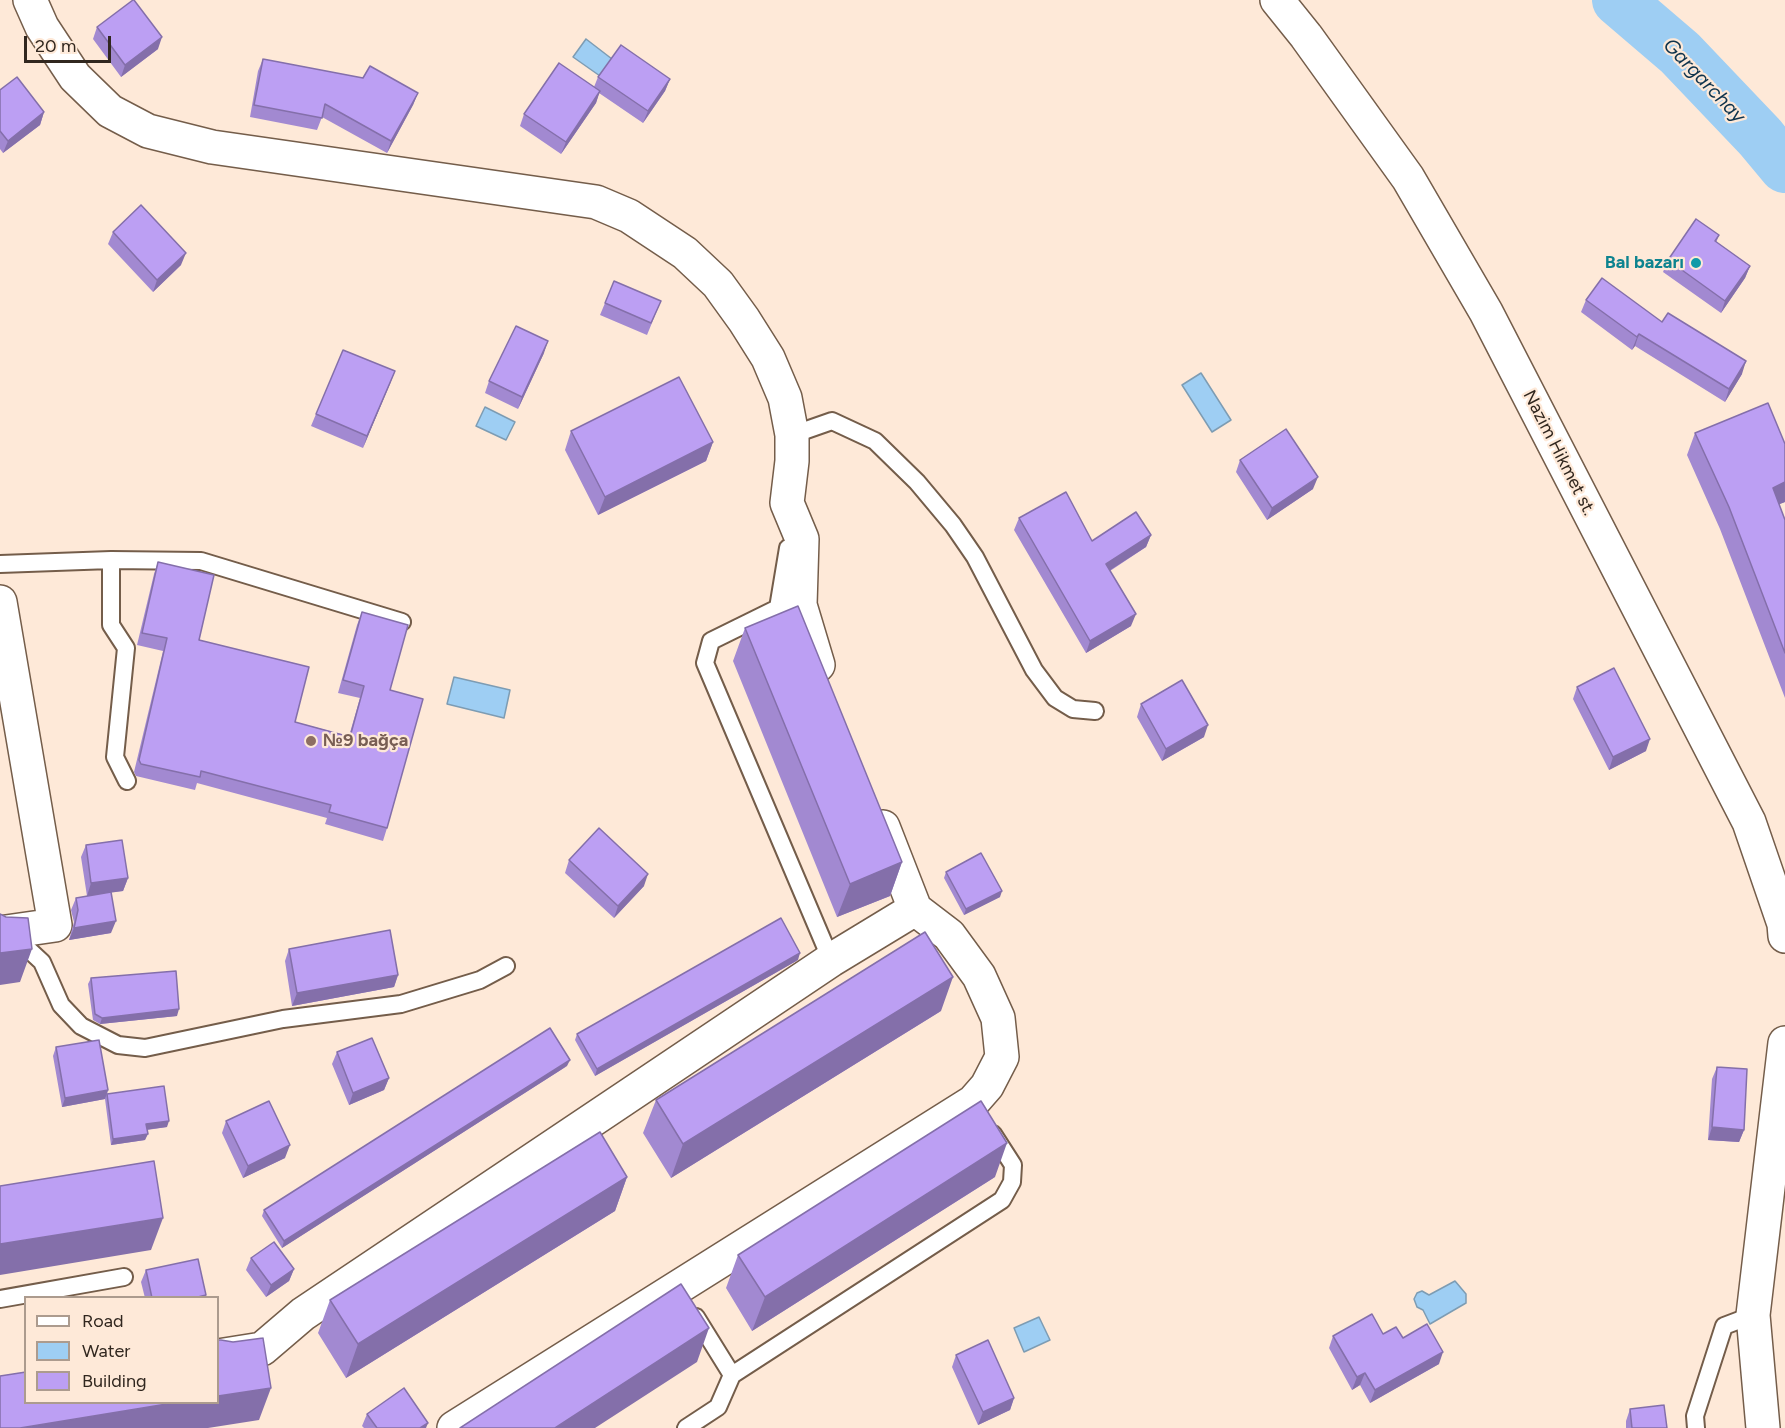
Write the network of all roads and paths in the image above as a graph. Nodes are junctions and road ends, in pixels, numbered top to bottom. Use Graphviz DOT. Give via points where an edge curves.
graph roads {
  1 [pos="30,0"];
  2 [pos="1277,0"];
  3 [pos="792,435"];
  4 [pos="111,560"];
  5 [pos="0,564"];
  6 [pos="0,602"];
  7 [pos="789,606"];
  8 [pos="402,622"];
  9 [pos="829,693"];
  10 [pos="1095,711"];
  11 [pos="127,781"];
  12 [pos="873,804"];
  13 [pos="915,909"];
  14 [pos="5,932"];
  15 [pos="1785,936"];
  16 [pos="831,960"];
  17 [pos="506,966"];
  18 [pos="1785,1042"];
  19 [pos="973,1102"];
  20 [pos="124,1277"];
  21 [pos="684,1297"];
  22 [pos="0,1299"];
  23 [pos="1753,1315"];
  24 [pos="219,1356"];
  25 [pos="732,1375"];
  26 [pos="454,1428"];
  27 [pos="686,1428"];
  28 [pos="1696,1428"];
  29 [pos="1763,1428"];
  1 -- 3 [label="street" via="42,27 75,77 110,111 148,131 223,149 596,202 629,216 685,253 718,284 768,358 784,398"];
  2 -- 15 [label="street, Nazim Hikmet st." via="1408,178 1486,312 1749,822"];
  3 -- 7 [label="street" via="787,502 802,539"];
  3 -- 10 [label="lane" via="832,421 875,441 953,525 975,557 1034,670 1055,698 1073,709"];
  4 -- 5 [label="lane"];
  4 -- 8 [label="lane" via="201,561"];
  4 -- 11 [label="lane" via="111,625 126,648 116,757"];
  6 -- 14 [label="street" via="55,925"];
  7 -- 9 [label="street"];
  7 -- 16 [label="lane" via="711,641 705,663"];
  12 -- 13 [label="street"];
  13 -- 16 [label="street"];
  13 -- 19 [label="street" via="963,951 998,1018 1002,1057 987,1086"];
  14 -- 17 [label="lane" via="42,962 61,1005 81,1026 118,1045 144,1048 283,1019 401,1004 480,980"];
  16 -- 24 [label="street" via="303,1314 262,1349"];
  18 -- 23 [label="street"];
  19 -- 21 [label="street"];
  19 -- 25 [label="lane" via="1013,1165 1012,1182 1002,1200"];
  20 -- 22 [label="lane"];
  21 -- 25 [label="lane"];
  21 -- 26 [label="street"];
  23 -- 28 [label="lane" via="1725,1326 1695,1416"];
  23 -- 29 [label="street"];
  25 -- 27 [label="lane" via="718,1407"];
}
